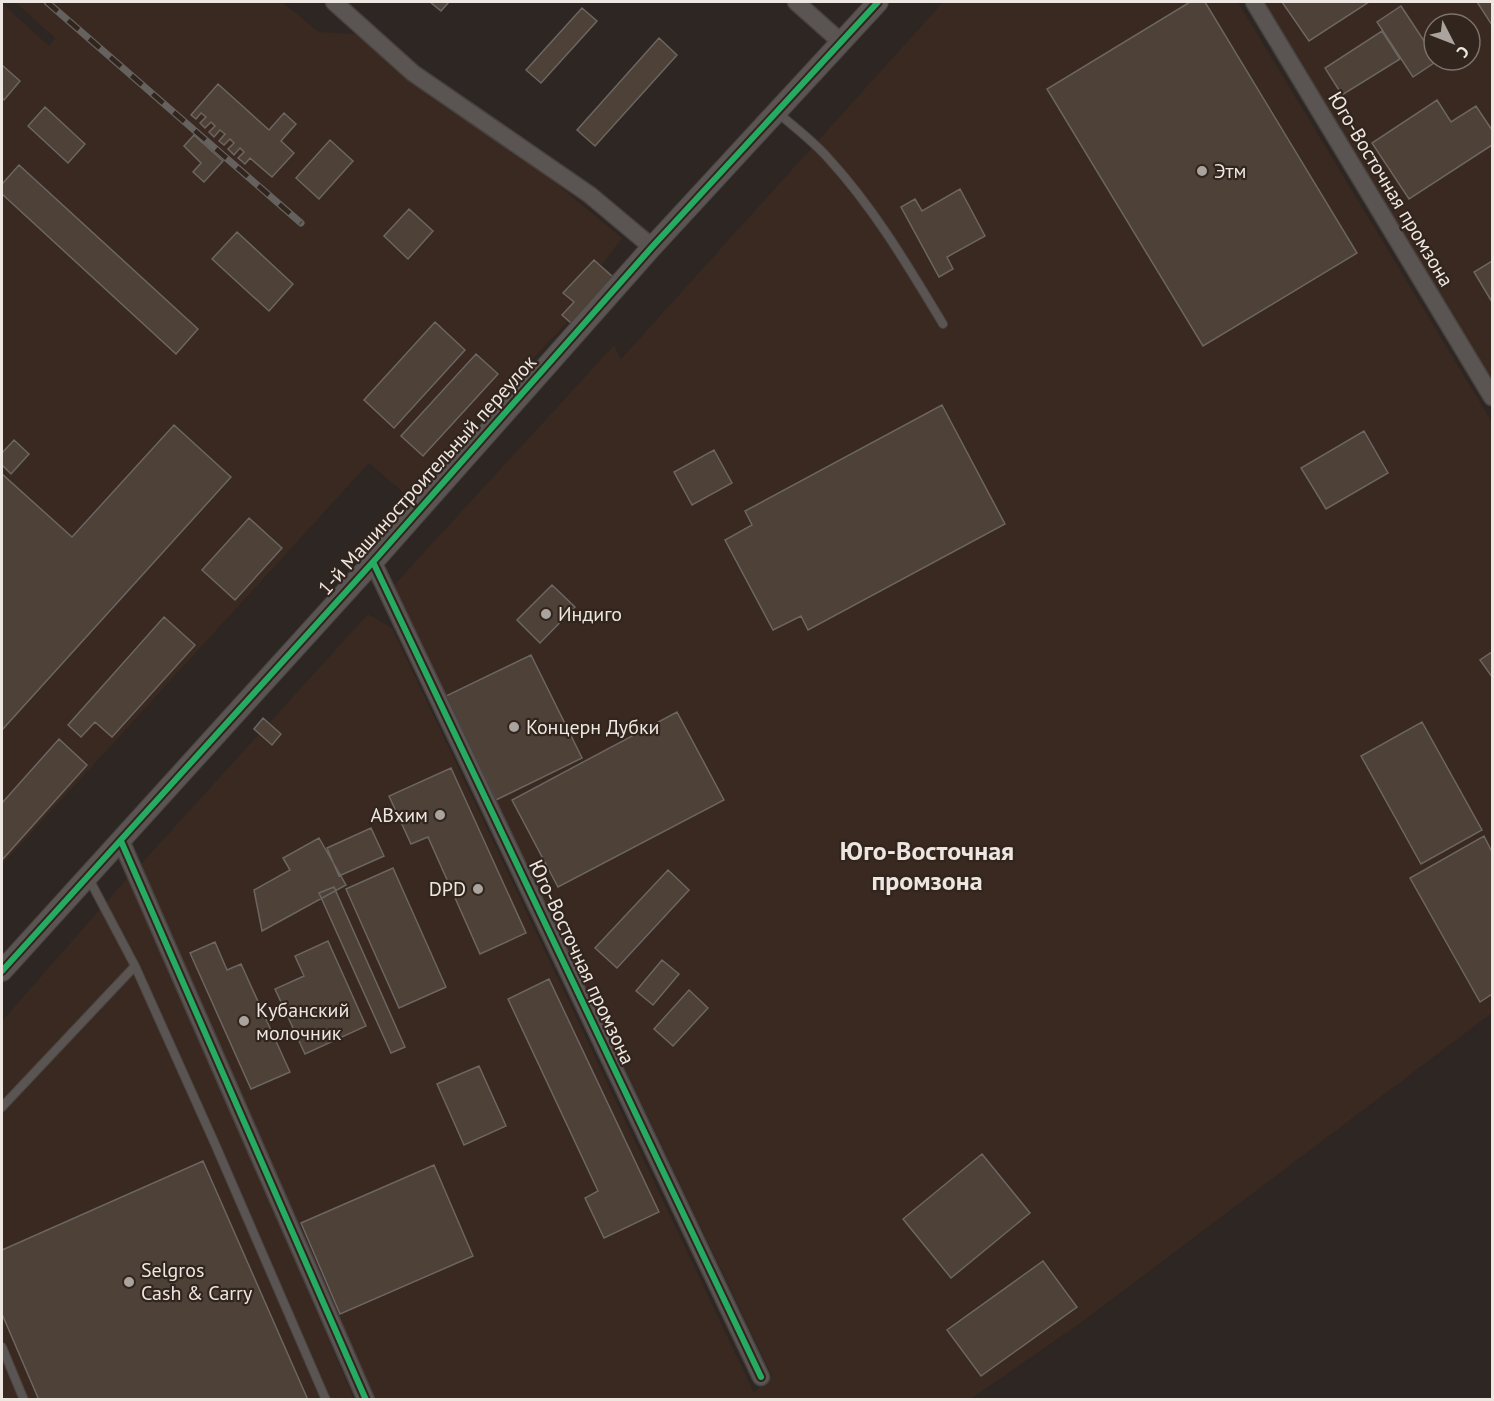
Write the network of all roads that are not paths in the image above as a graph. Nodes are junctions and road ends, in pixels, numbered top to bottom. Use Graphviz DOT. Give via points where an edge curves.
graph roads {
  1 [pos="334,2"];
  2 [pos="796,2"];
  3 [pos="878,2"];
  4 [pos="1254,2"];
  5 [pos="841,42"];
  6 [pos="777,112"];
  7 [pos="652,247"];
  8 [pos="943,324"];
  9 [pos="1492,397"];
  10 [pos="373,562"];
  11 [pos="121,841"];
  12 [pos="88,877"];
  13 [pos="135,966"];
  14 [pos="2,971"];
  15 [pos="2,1107"];
  16 [pos="2,1347"];
  17 [pos="761,1377"];
  18 [pos="24,1400"];
  19 [pos="326,1400"];
  20 [pos="366,1400"];
  1 -- 7 [label="street" via="413,73 590,195"];
  2 -- 5 [label="street"];
  3 -- 5 [label="street, 1-й Машиностроительный переулок"];
  4 -- 9 [label="street, Юго-Восточная промзона"];
  5 -- 6 [label="street, 1-й Машиностроительный переулок"];
  6 -- 7 [label="street, 1-й Машиностроительный переулок"];
  6 -- 8 [label="lane" via="826,156 853,187 888,234"];
  7 -- 10 [label="street, 1-й Машиностроительный переулок"];
  10 -- 11 [label="street, 1-й Машиностроительный переулок"];
  10 -- 17 [label="street, Юго-Восточная промзона"];
  11 -- 12 [label="street, 1-й Машиностроительный переулок"];
  11 -- 20 [label="street"];
  12 -- 13 [label="lane"];
  12 -- 14 [label="street, 1-й Машиностроительный переулок"];
  13 -- 15 [label="lane"];
  13 -- 19 [label="lane"];
  16 -- 18 [label="lane"];
}
